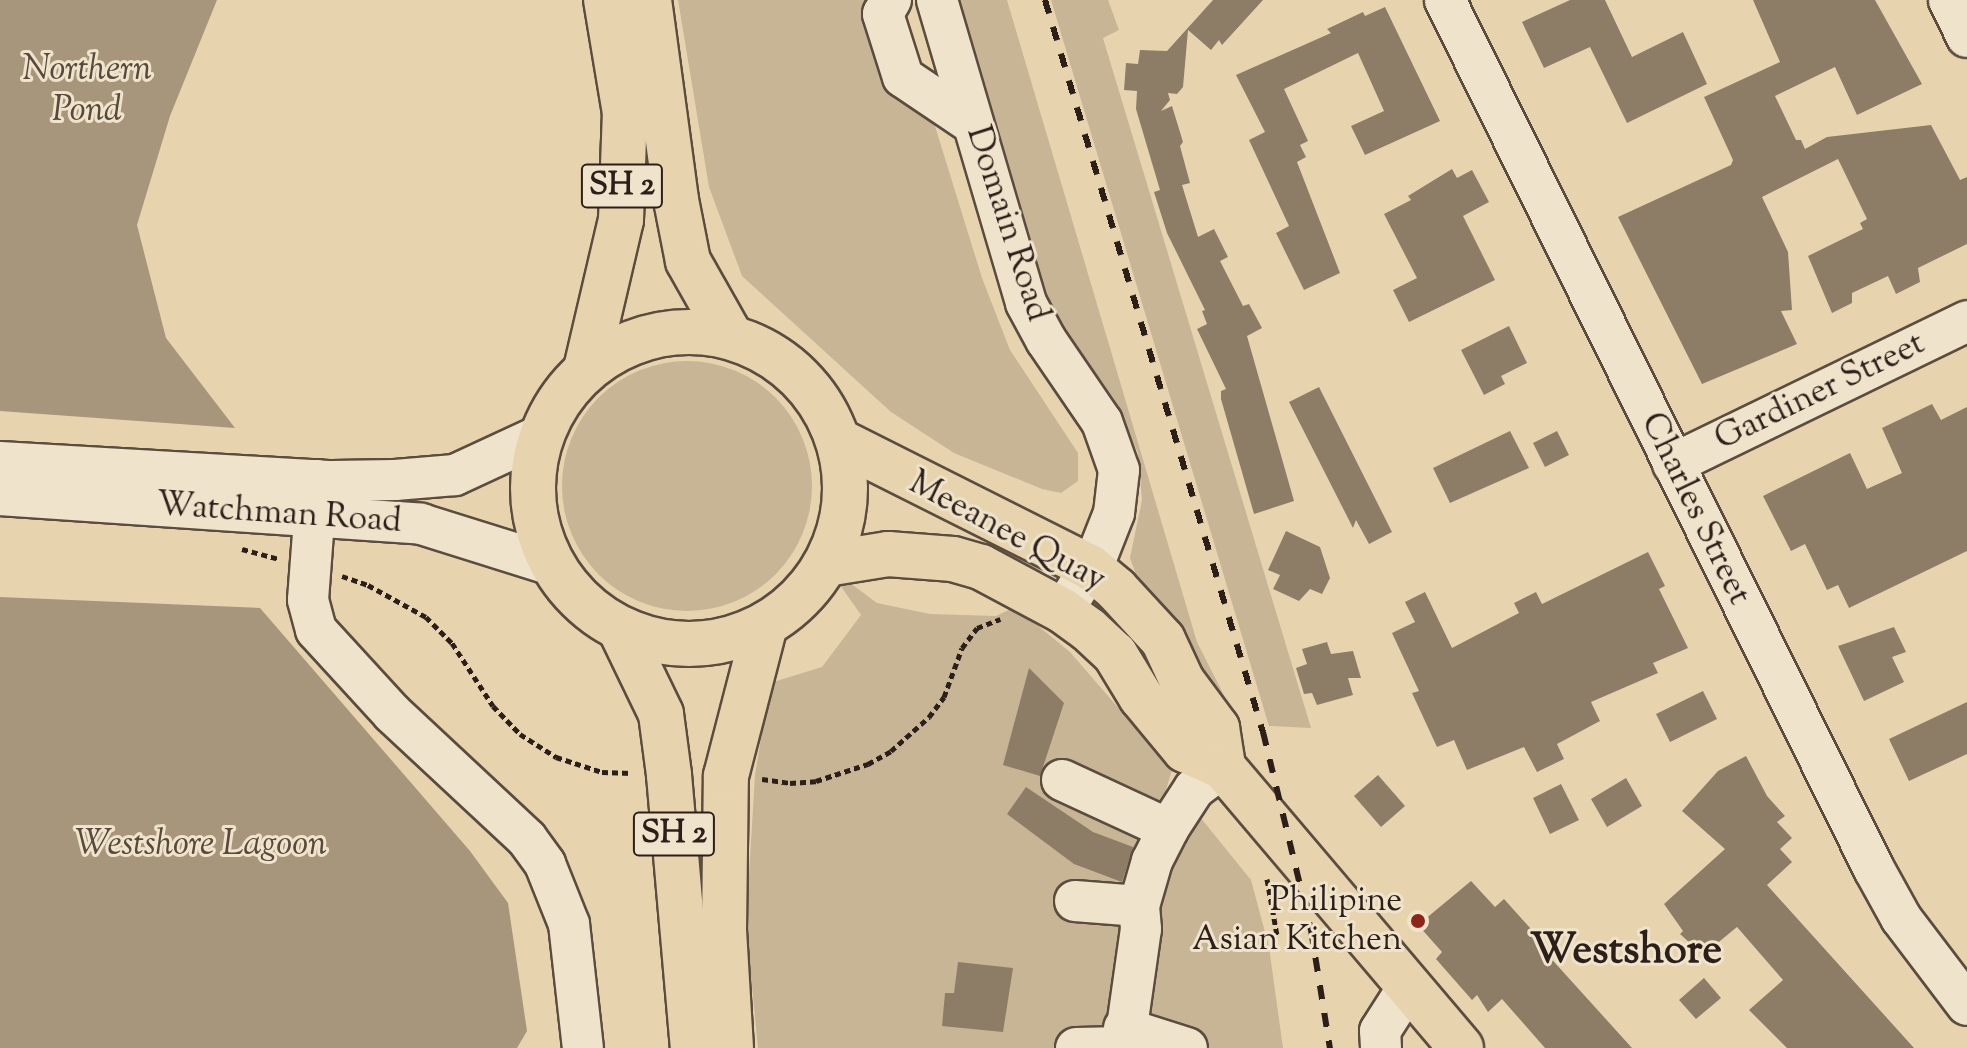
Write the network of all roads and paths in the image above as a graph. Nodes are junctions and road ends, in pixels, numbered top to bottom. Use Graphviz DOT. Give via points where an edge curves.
graph roads {
  1 [pos="606,0"];
  2 [pos="649,0"];
  3 [pos="891,0"];
  4 [pos="937,0"];
  5 [pos="1445,0"];
  6 [pos="1949,0"];
  7 [pos="1967,37"];
  8 [pos="973,124"];
  9 [pos="1967,321"];
  10 [pos="731,337"];
  11 [pos="586,369"];
  12 [pos="541,435"];
  13 [pos="839,441"];
  14 [pos="0,462"];
  15 [pos="1673,464"];
  16 [pos="0,495"];
  17 [pos="316,498"];
  18 [pos="826,564"];
  19 [pos="552,565"];
  20 [pos="1091,568"];
  21 [pos="337,575"];
  22 [pos="1063,611"];
  23 [pos="1012,617"];
  24 [pos="765,625"];
  25 [pos="620,629"];
  26 [pos="1223,767"];
  27 [pos="647,774"];
  28 [pos="756,778"];
  29 [pos="1062,780"];
  30 [pos="1168,829"];
  31 [pos="1265,874"];
  32 [pos="1075,901"];
  33 [pos="1139,906"];
  34 [pos="1277,935"];
  35 [pos="1408,987"];
  36 [pos="1967,1005"];
  37 [pos="1124,1041"];
  38 [pos="583,1048"];
  39 [pos="693,1048"];
  40 [pos="731,1048"];
  41 [pos="1076,1048"];
  42 [pos="1187,1048"];
  43 [pos="1381,1048"];
  44 [pos="1461,1048"];
  1 -- 11 [label="main road, SH 2" via="625,113 621,220"];
  2 -- 10 [label="main road, SH 2" via="688,261"];
  3 -- 8 [label="street" via="883,14 903,77"];
  4 -- 8 [label="street, Domain Road"];
  5 -- 15 [label="street, Charles Street"];
  6 -- 7 [label="street"];
  8 -- 20 [label="street, Domain Road" via="1026,303 1113,444 1119,491"];
  9 -- 15 [label="street, Gardiner Street"];
  10 -- 11 [label="main road, SH 2" via="693,331 654,335 618,348"];
  10 -- 13 [label="main road, SH 2" via="788,368 816,395"];
  11 -- 12 [label="main road, SH 2" via="560,397"];
  12 -- 17 [label="street, Watchman Road" via="455,475"];
  12 -- 19 [label="main road, SH 2" via="532,479 536,523"];
  13 -- 18 [label="main road, SH 2" via="846,483"];
  13 -- 20 [label="main road, Meeanee Quay"];
  14 -- 17 [label="street, Watchman Road"];
  15 -- 36 [label="street, Charles Street" via="1874,869 1901,918"];
  16 -- 17 [label="street, Watchman Road"];
  17 -- 19 [label="street, Watchman Road"];
  17 -- 38 [label="street" via="308,600 316,630 347,668 527,839 545,864 569,924"];
  18 -- 22 [label="main road, Meeanee Quay" via="888,554 953,559 981,567"];
  18 -- 24 [label="main road, SH 2" via="800,599"];
  19 -- 25 [label="main road, SH 2" via="593,613"];
  20 -- 22 [label="street, Domain Road"];
  20 -- 26 [label="main road, Meeanee Quay" via="1163,640 1182,681 1217,728"];
  21 -- 27 [label="path" via="368,585 426,617 520,734 556,757 602,772"];
  22 -- 26 [label="main road, Meeanee Quay" via="1115,654 1141,697 1185,750"];
  23 -- 28 [label="path" via="977,628 962,648 944,697 891,751 841,775 790,783"];
  24 -- 25 [label="main road, SH 2" via="730,639 693,644 656,641"];
  24 -- 40 [label="main road, SH 2" via="726,776 724,931"];
  25 -- 39 [label="main road, SH 2" via="661,714"];
  26 -- 30 [label="street" via="1194,789"];
  26 -- 35 [label="main road, Meeanee Quay"];
  29 -- 30 [label="street"];
  30 -- 33 [label="street"];
  31 -- 34 [label="path"];
  32 -- 33 [label="street"];
  33 -- 37 [label="street" via="1133,1004"];
  35 -- 43 [label="street" via="1380,1031"];
  35 -- 44 [label="main road, Meeanee Quay"];
  37 -- 41 [label="street"];
  37 -- 42 [label="street"];
}
